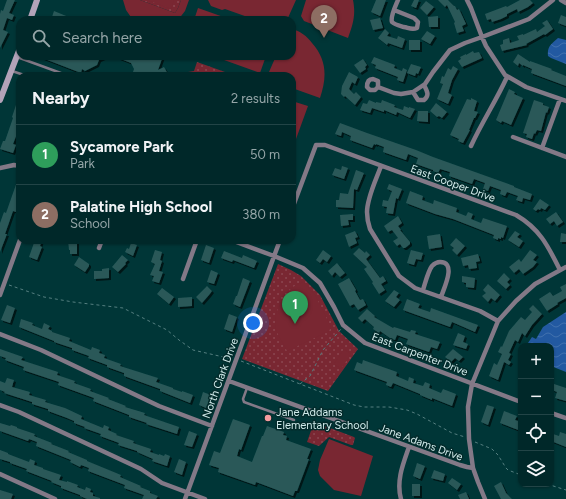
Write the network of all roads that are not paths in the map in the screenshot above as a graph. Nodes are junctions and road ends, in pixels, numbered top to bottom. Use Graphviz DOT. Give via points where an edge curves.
graph roads {
  1 [pos="37,0"];
  2 [pos="398,0"];
  3 [pos="467,0"];
  4 [pos="553,0"];
  5 [pos="561,0"];
  6 [pos="566,3"];
  7 [pos="394,10"];
  8 [pos="31,16"];
  9 [pos="482,37"];
  10 [pos="16,60"];
  11 [pos="25,60"];
  12 [pos="12,70"];
  13 [pos="17,72"];
  14 [pos="58,72"];
  15 [pos="508,77"];
  16 [pos="424,85"];
  17 [pos="378,87"];
  18 [pos="413,92"];
  19 [pos="560,99"];
  20 [pos="0,100"];
  21 [pos="566,101"];
  22 [pos="513,137"];
  23 [pos="471,146"];
  24 [pos="542,148"];
  25 [pos="566,157"];
  26 [pos="16,165"];
  27 [pos="381,166"];
  28 [pos="0,168"];
  29 [pos="297,194"];
  30 [pos="296,197"];
  31 [pos="19,244"];
  32 [pos="100,244"];
  33 [pos="196,244"];
  34 [pos="242,244"];
  35 [pos="278,244"];
  36 [pos="99,248"];
  37 [pos="274,256"];
  38 [pos="566,267"];
  39 [pos="560,270"];
  40 [pos="183,279"];
  41 [pos="423,290"];
  42 [pos="0,295"];
  43 [pos="441,297"];
  44 [pos="498,321"];
  45 [pos="0,334"];
  46 [pos="228,381"];
  47 [pos="472,384"];
  48 [pos="247,388"];
  49 [pos="518,401"];
  50 [pos="0,405"];
  51 [pos="554,414"];
  52 [pos="566,418"];
  53 [pos="294,420"];
  54 [pos="212,426"];
  55 [pos="409,446"];
  56 [pos="473,468"];
  57 [pos="0,474"];
  58 [pos="187,492"];
  59 [pos="55,499"];
  60 [pos="185,499"];
  61 [pos="205,499"];
  62 [pos="401,499"];
  63 [pos="485,499"];
  1 -- 8 [label="street"];
  2 -- 7 [label="street"];
  3 -- 9 [label="street"];
  4 -- 9 [label="street" via="529,19"];
  5 -- 6 [label="street"];
  7 -- 7 [label="street" via="414,18 418,22 416,28 410,29 393,22"];
  9 -- 15 [label="street"];
  9 -- 16 [label="street" via="450,50"];
  10 -- 12 [label="street"];
  11 -- 14 [label="lane"];
  12 -- 13 [label="lane"];
  12 -- 20 [label="street"];
  15 -- 19 [label="street" via="526,87"];
  15 -- 23 [label="street"];
  16 -- 18 [label="street"];
  16 -- 18 [label="street" via="428,92 424,100 418,100"];
  17 -- 18 [label="street" via="394,93"];
  19 -- 21 [label="street"];
  19 -- 24 [label="street"];
  22 -- 24 [label="street"];
  24 -- 25 [label="street"];
  26 -- 28 [label="street"];
  27 -- 29 [label="street, East Cooper Drive" via="328,146 316,145"];
  27 -- 39 [label="street, East Cooper Drive" via="523,219 542,237"];
  27 -- 41 [label="street" via="367,206 370,228 399,276 415,288"];
  29 -- 30 [label="street"];
  31 -- 42 [label="street"];
  32 -- 36 [label="street"];
  33 -- 40 [label="street"];
  34 -- 37 [label="street, East Carpenter Drive"];
  35 -- 37 [label="street, North Clark Drive"];
  37 -- 46 [label="street, North Clark Drive"];
  37 -- 47 [label="street, East Carpenter Drive" via="303,268 320,283 343,325 365,343"];
  38 -- 39 [label="street"];
  39 -- 44 [label="street" via="535,284"];
  41 -- 43 [label="street"];
  41 -- 43 [label="street" via="432,266 437,262 445,263 449,267 449,272"];
  43 -- 44 [label="street" via="480,311"];
  44 -- 47 [label="street"];
  45 -- 54 [label="street" via="41,350 159,406"];
  46 -- 48 [label="street, Jane Adams Drive"];
  46 -- 54 [label="street, North Clark Drive"];
  47 -- 49 [label="street, East Carpenter Drive"];
  47 -- 56 [label="street" via="468,407"];
  48 -- 53 [label="lane" via="244,402"];
  48 -- 55 [label="street, Jane Adams Drive"];
  50 -- 58 [label="street" via="141,469 162,483"];
  51 -- 52 [label="street"];
  54 -- 58 [label="street, North Clark Drive"];
  55 -- 56 [label="street, Jane Adams Drive"];
  55 -- 62 [label="street" via="400,470"];
  56 -- 63 [label="street"];
  57 -- 59 [label="street"];
  58 -- 60 [label="street, North Clark Drive"];
  58 -- 61 [label="street"];
}
